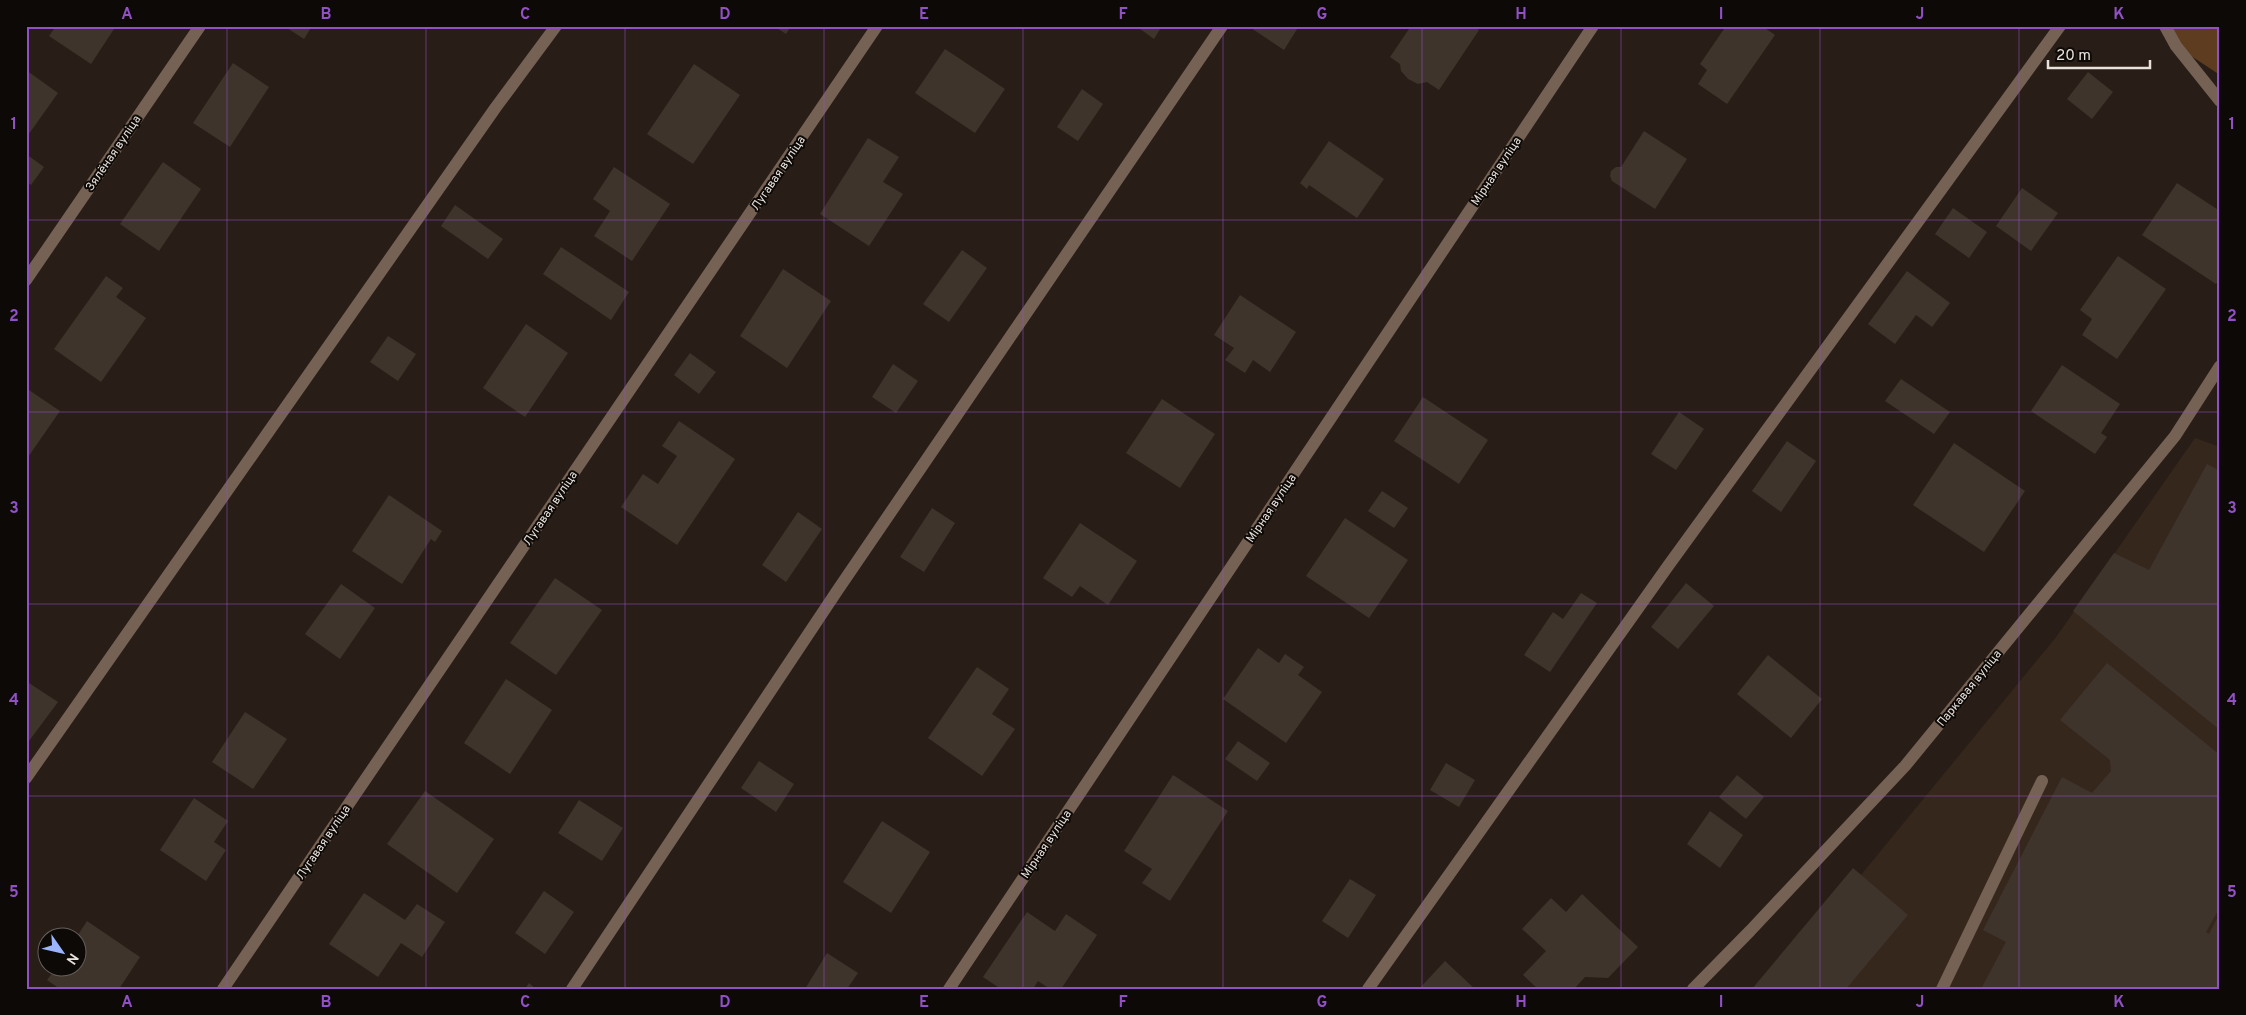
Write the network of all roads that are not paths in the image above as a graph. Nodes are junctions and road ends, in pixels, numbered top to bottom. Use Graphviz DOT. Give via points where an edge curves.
graph roads {
  1 [pos="200,26"];
  2 [pos="556,26"];
  3 [pos="877,26"];
  4 [pos="1222,26"];
  5 [pos="1593,26"];
  6 [pos="2060,26"];
  7 [pos="2166,26"];
  8 [pos="2220,101"];
  9 [pos="26,280"];
  10 [pos="2220,366"];
  11 [pos="26,778"];
  12 [pos="2042,782"];
  13 [pos="223,989"];
  14 [pos="572,989"];
  15 [pos="949,989"];
  16 [pos="1368,989"];
  17 [pos="1693,989"];
  18 [pos="1942,989"];
  1 -- 9 [label="street, Зялёная вуліца"];
  2 -- 11 [label="street" via="496,106"];
  3 -- 13 [label="street, Лугавая вуліца"];
  4 -- 14 [label="street" via="843,582"];
  5 -- 15 [label="street, Мірная вуліца"];
  6 -- 16 [label="street" via="1668,566"];
  7 -- 8 [label="street" via="2176,46"];
  10 -- 17 [label="street, Паркавая вуліца" via="2175,436 1905,766"];
  12 -- 18 [label="street"];
}
